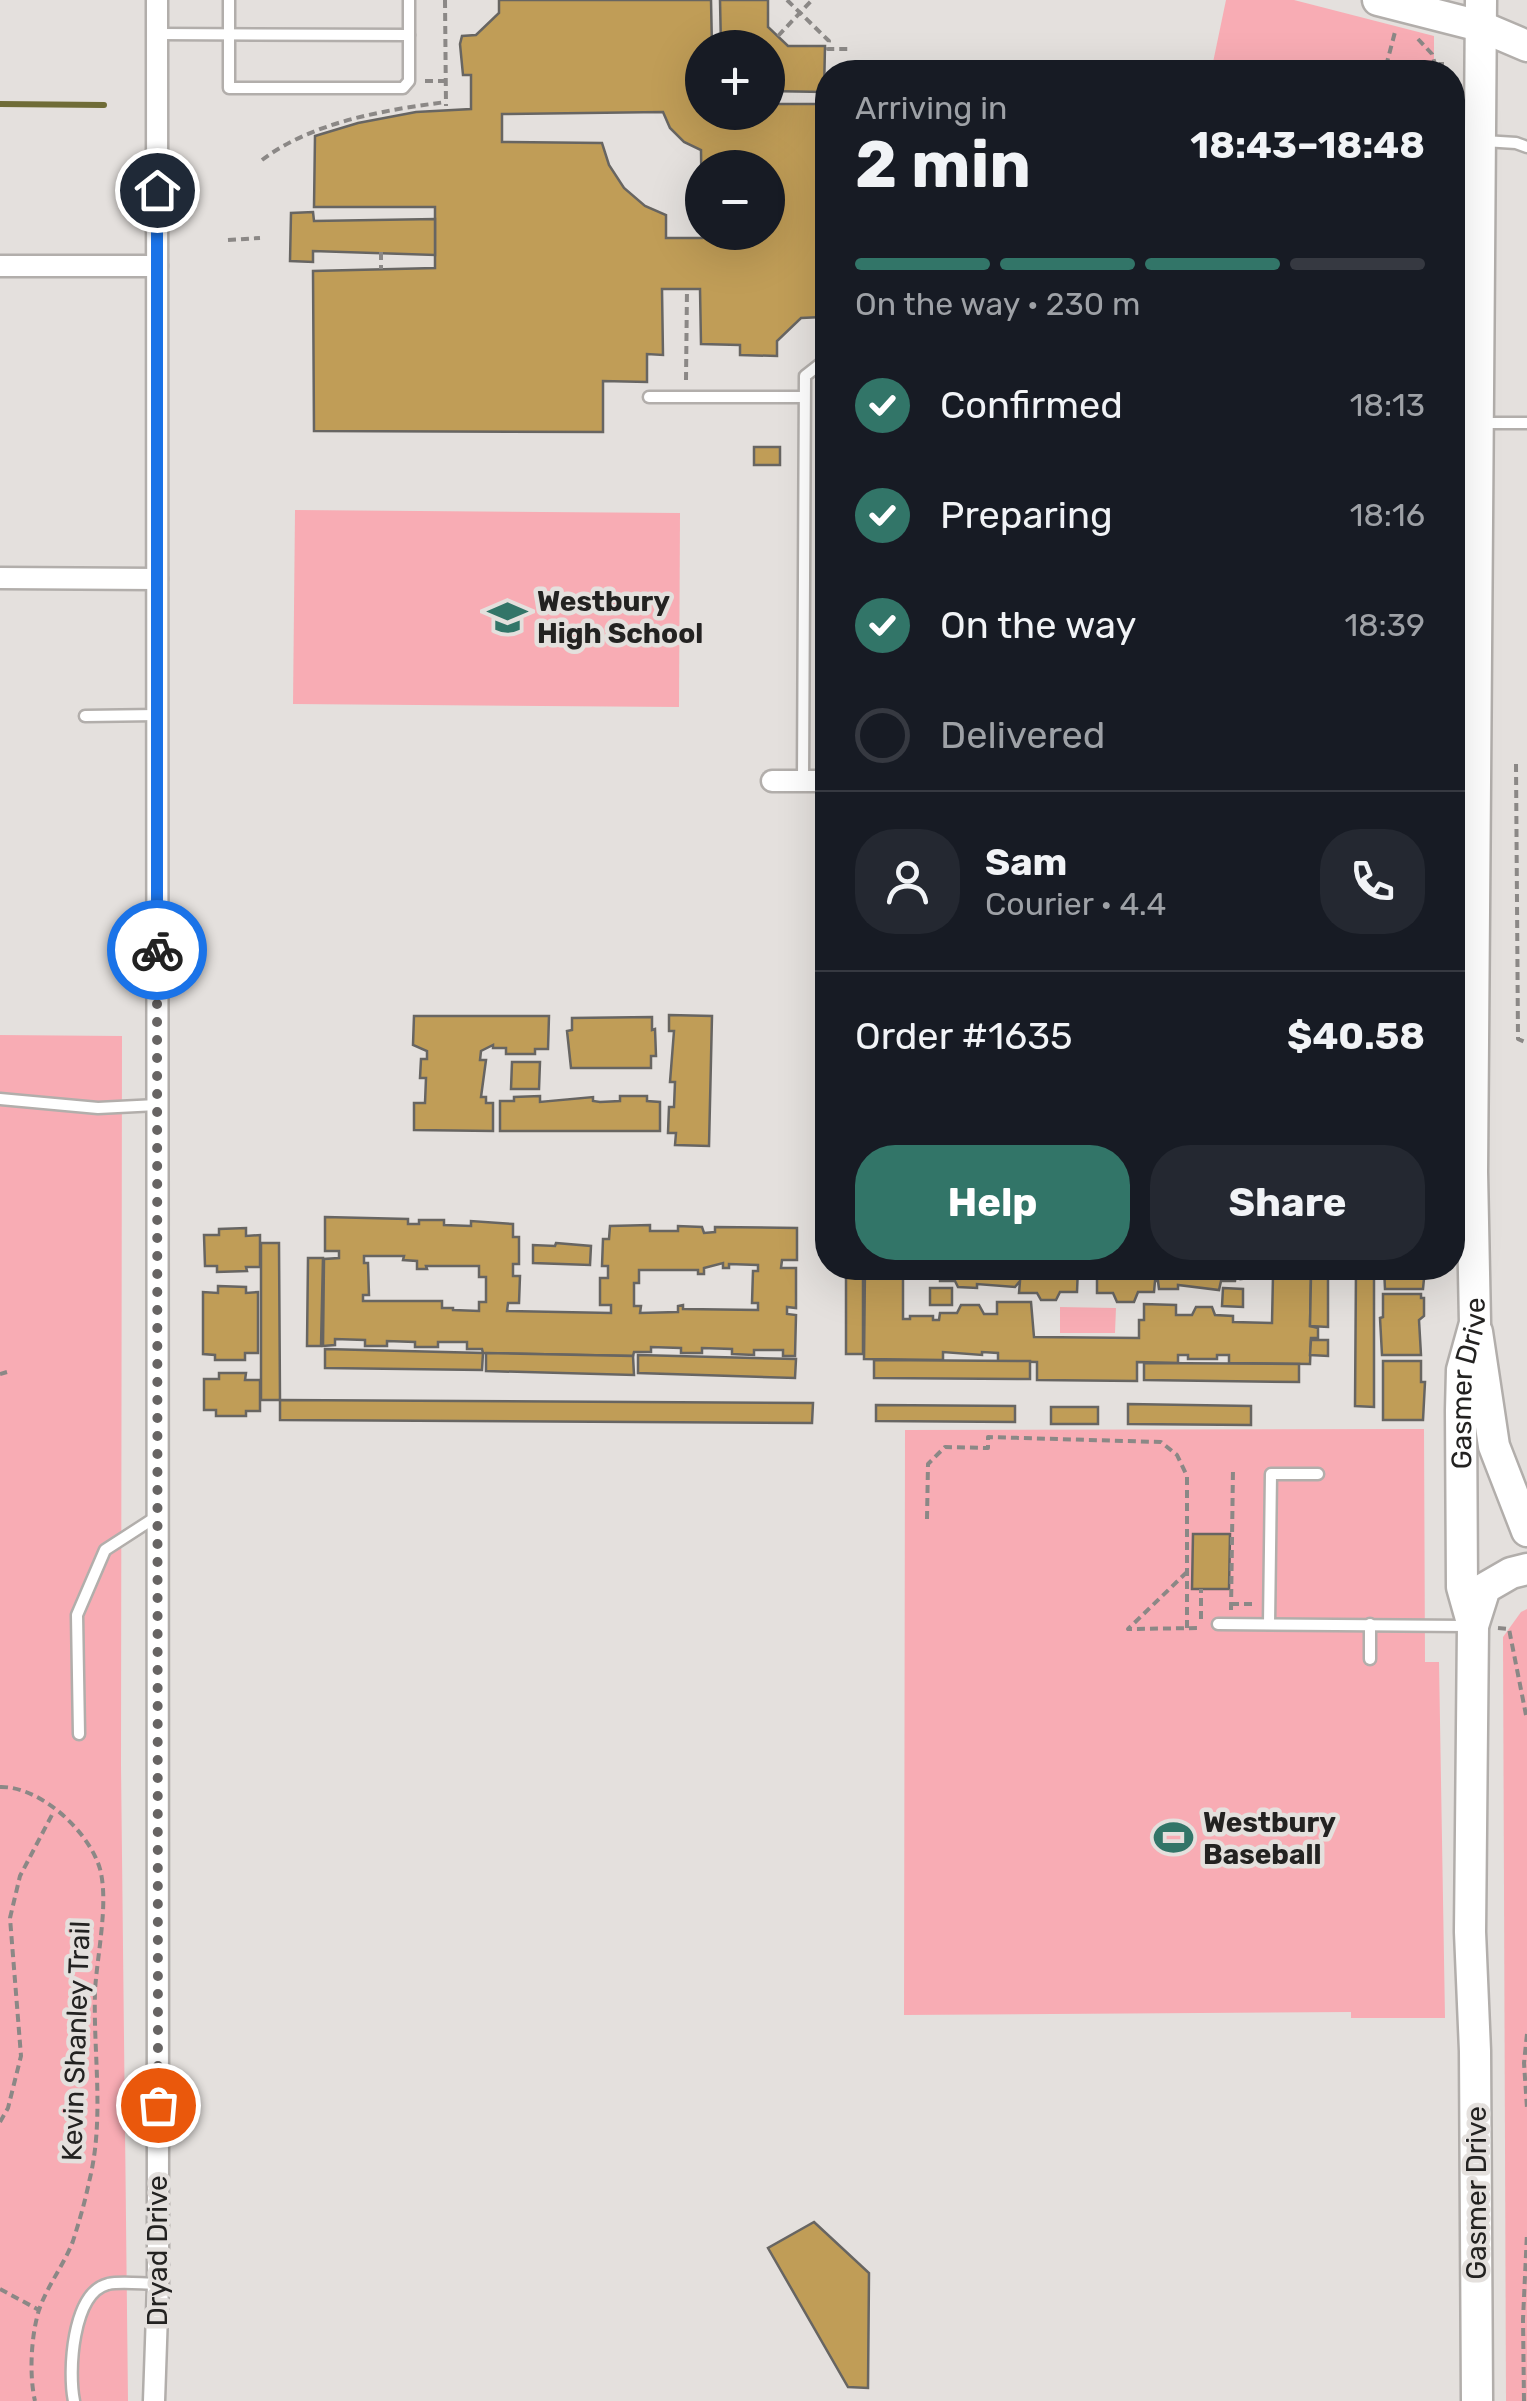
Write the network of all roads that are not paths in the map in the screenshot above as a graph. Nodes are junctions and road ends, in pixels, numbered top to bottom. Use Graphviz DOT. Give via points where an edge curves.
graph roads {
  1 [pos="158,0"];
  2 [pos="229,0"];
  3 [pos="409,0"];
  4 [pos="1388,9"];
  5 [pos="1480,13"];
  6 [pos="158,34"];
  7 [pos="228,34"];
  8 [pos="409,35"];
  9 [pos="1527,46"];
  10 [pos="1527,147"];
  11 [pos="1471,152"];
  12 [pos="0,266"];
  13 [pos="157,266"];
  14 [pos="815,368"];
  15 [pos="1465,385"];
  16 [pos="649,397"];
  17 [pos="804,397"];
  18 [pos="1478,423"];
  19 [pos="1527,424"];
  20 [pos="0,578"];
  21 [pos="157,580"];
  22 [pos="157,715"];
  23 [pos="85,716"];
  24 [pos="1465,755"];
  25 [pos="804,781"];
  26 [pos="815,781"];
  27 [pos="772,782"];
  28 [pos="1465,836"];
  29 [pos="0,1099"];
  30 [pos="157,1105"];
  31 [pos="1475,1323"];
  32 [pos="1318,1474"];
  33 [pos="157,1516"];
  34 [pos="1527,1531"];
  35 [pos="1527,1569"];
  36 [pos="1218,1624"];
  37 [pos="1270,1624"];
  38 [pos="1370,1624"];
  39 [pos="1474,1626"];
  40 [pos="1370,1660"];
  41 [pos="79,1734"];
  42 [pos="158,2284"];
  43 [pos="74,2401"];
  44 [pos="154,2401"];
  45 [pos="1477,2401"];
  1 -- 6 [label="street, Dryad Drive"];
  2 -- 7 [label="lane"];
  3 -- 8 [label="lane"];
  4 -- 5 [label="street"];
  5 -- 9 [label="street"];
  5 -- 11 [label="street, Gasmer Drive"];
  6 -- 7 [label="lane"];
  6 -- 13 [label="street, Dryad Drive"];
  7 -- 8 [label="lane"];
  7 -- 8 [label="lane" via="229,88 404,88"];
  10 -- 11 [label="lane" via="1516,142"];
  11 -- 15 [label="street, Gasmer Drive"];
  12 -- 13 [label="street"];
  13 -- 21 [label="street, Dryad Drive"];
  14 -- 17 [label="lane" via="804,376"];
  15 -- 18 [label="street, Gasmer Drive"];
  16 -- 17 [label="lane"];
  17 -- 25 [label="lane"];
  18 -- 19 [label="lane"];
  18 -- 24 [label="street, Gasmer Drive"];
  20 -- 21 [label="street"];
  21 -- 22 [label="street, Dryad Drive"];
  22 -- 23 [label="lane"];
  22 -- 30 [label="street, Dryad Drive"];
  25 -- 26 [label="street"];
  25 -- 27 [label="street"];
  28 -- 31 [label="street, Gasmer Drive"];
  29 -- 30 [label="lane" via="98,1108"];
  30 -- 33 [label="street, Dryad Drive"];
  31 -- 34 [label="street" via="1494,1446"];
  31 -- 39 [label="street, Gasmer Drive" via="1462,1370 1462,1587"];
  32 -- 37 [label="lane" via="1271,1474"];
  33 -- 41 [label="lane" via="105,1550 76,1615"];
  33 -- 42 [label="street, Dryad Drive"];
  35 -- 39 [label="street, Gasmer Drive" via="1485,1588"];
  36 -- 37 [label="lane"];
  37 -- 38 [label="lane"];
  38 -- 39 [label="lane"];
  38 -- 40 [label="lane"];
  39 -- 45 [label="street, Gasmer Drive" via="1470,1932"];
  42 -- 43 [label="lane" via="106,2284 89,2296 75,2330"];
  42 -- 44 [label="street, Dryad Drive"];
}
